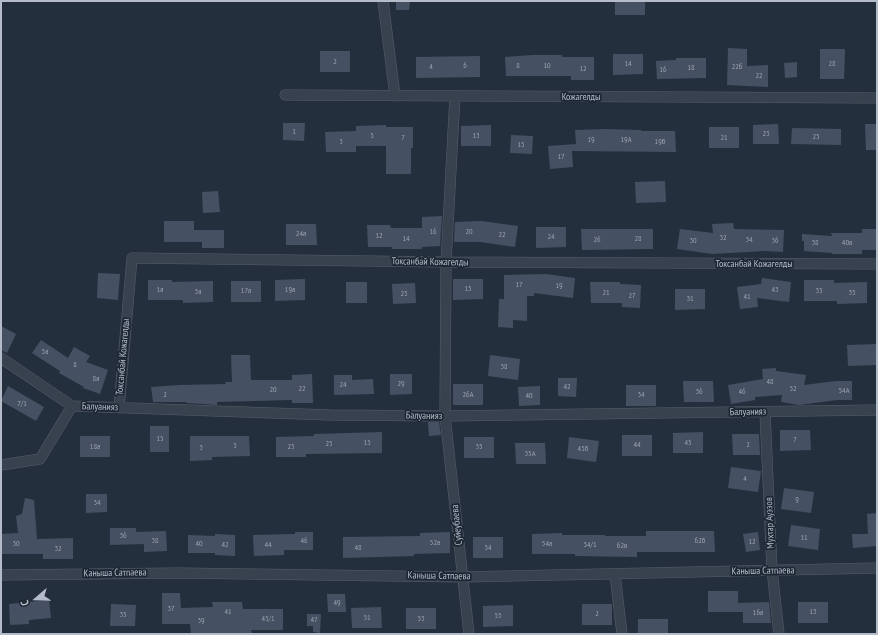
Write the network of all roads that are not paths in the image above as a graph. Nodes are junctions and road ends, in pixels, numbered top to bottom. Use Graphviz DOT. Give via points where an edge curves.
graph roads {
  1 [pos="383,1"];
  2 [pos="285,95"];
  3 [pos="395,96"];
  4 [pos="455,96"];
  5 [pos="877,98"];
  6 [pos="446,262"];
  7 [pos="877,264"];
  8 [pos="1,358"];
  9 [pos="72,406"];
  10 [pos="119,408"];
  11 [pos="877,410"];
  12 [pos="765,412"];
  13 [pos="445,416"];
  14 [pos="1,466"];
  15 [pos="877,568"];
  16 [pos="772,570"];
  17 [pos="615,574"];
  18 [pos="1,575"];
  19 [pos="463,577"];
  20 [pos="469,634"];
  21 [pos="622,634"];
  22 [pos="779,634"];
  1 -- 3 [label="street"];
  2 -- 3 [label="street, Кожагелды"];
  3 -- 4 [label="street, Кожагелды"];
  4 -- 5 [label="street, Кожагелды"];
  4 -- 6 [label="street, Суйеубаева"];
  6 -- 7 [label="street, Токсанбай Кожагелды"];
  6 -- 10 [label="street, Токсанбай Кожагелды" via="132,258"];
  6 -- 13 [label="street, Суйеубаева"];
  8 -- 9 [label="street"];
  9 -- 10 [label="street, Балуанияз"];
  9 -- 14 [label="street, Балуанияз" via="40,459"];
  10 -- 13 [label="street, Балуанияз"];
  11 -- 12 [label="street, Балуанияз"];
  12 -- 13 [label="street, Балуанияз"];
  12 -- 16 [label="street, Мухтар Ауэзов"];
  13 -- 19 [label="street, Суйеубаева"];
  15 -- 16 [label="street, Каныша Сатпаева"];
  16 -- 17 [label="street, Каныша Сатпаева"];
  16 -- 22 [label="street, Мухтар Ауэзов"];
  17 -- 19 [label="street, Каныша Сатпаева"];
  17 -- 21 [label="street"];
  18 -- 19 [label="street, Каныша Сатпаева" via="178,572"];
  19 -- 20 [label="street, Суйеубаева"];
}
